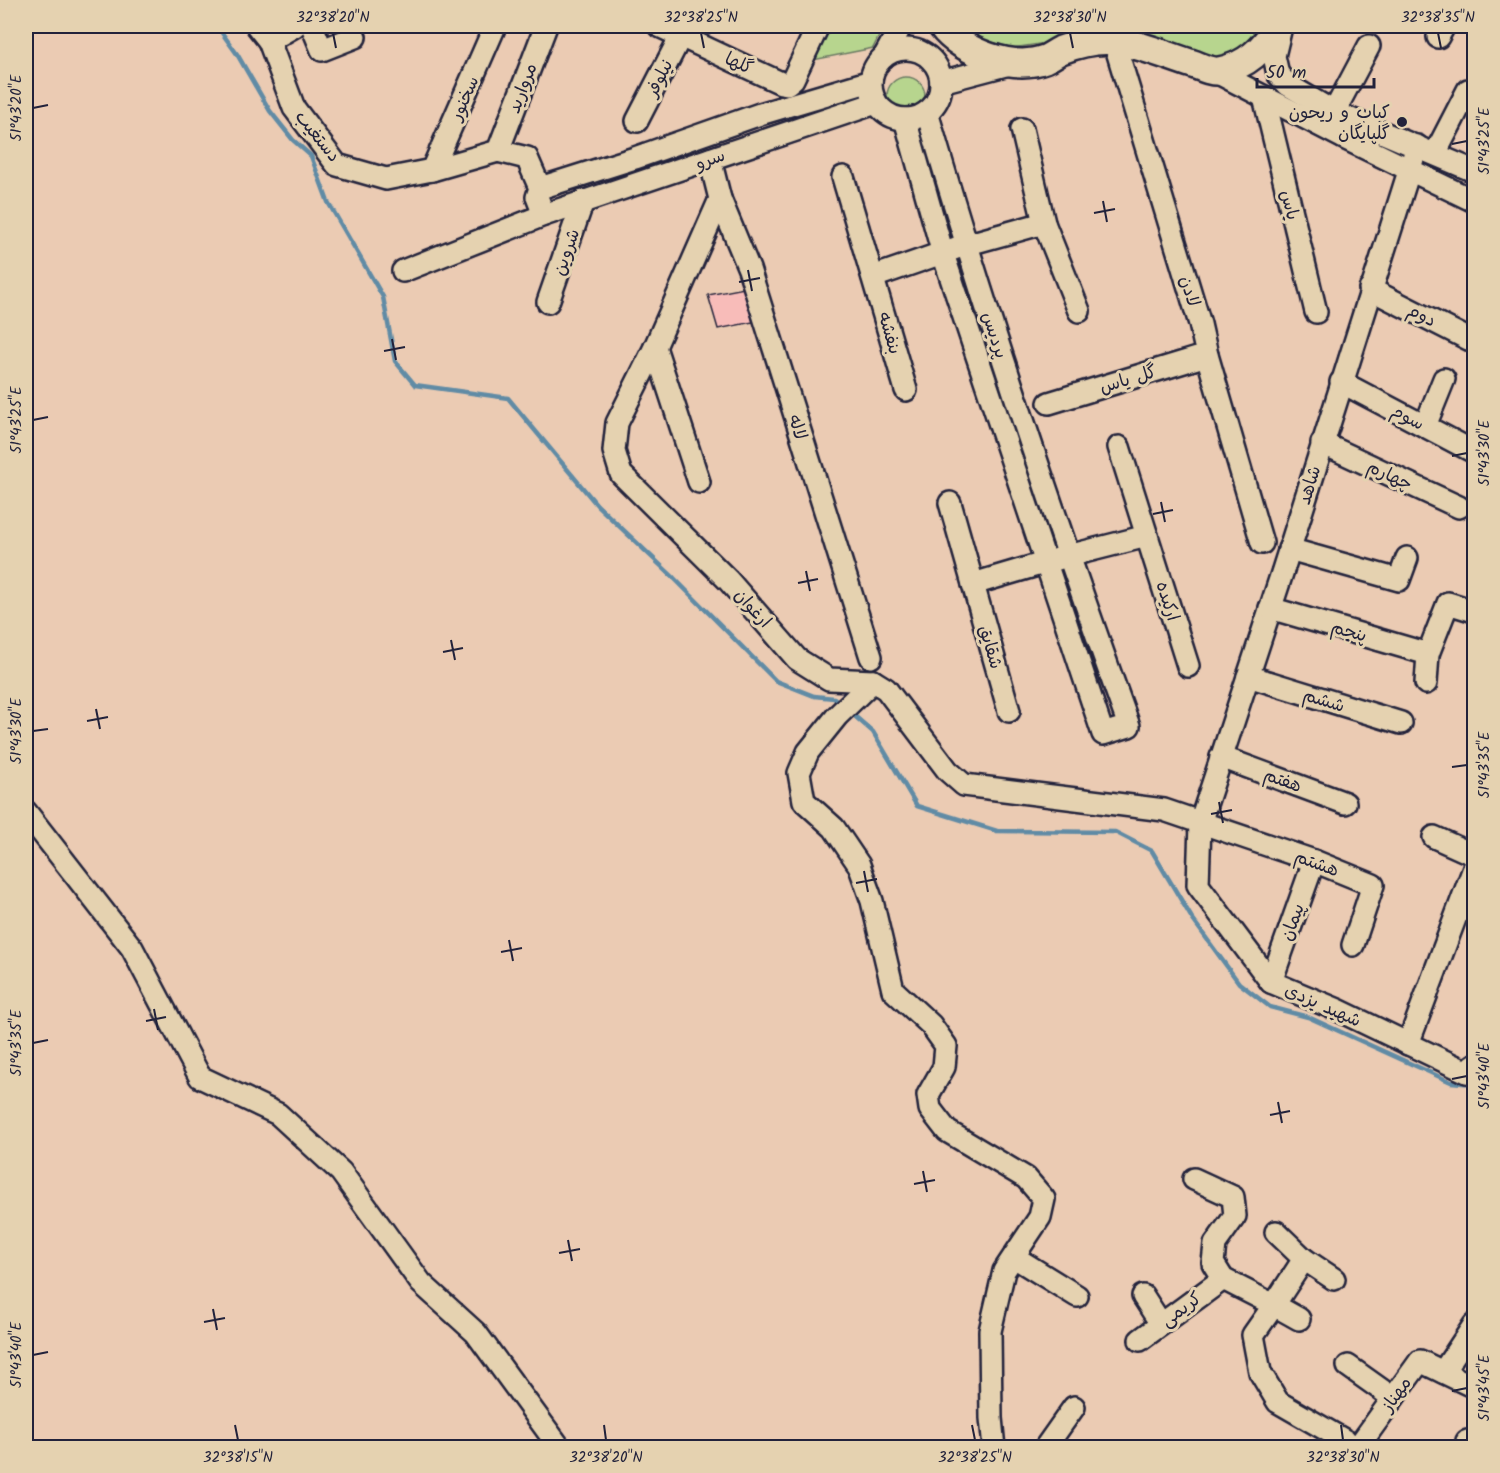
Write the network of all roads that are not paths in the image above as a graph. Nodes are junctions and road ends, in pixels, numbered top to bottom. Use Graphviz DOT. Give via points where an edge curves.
graph roads {
  1 [pos="296,26"];
  2 [pos="312,26"];
  3 [pos="495,26"];
  4 [pos="546,26"];
  5 [pos="659,26"];
  6 [pos="818,26"];
  7 [pos="901,26"];
  8 [pos="942,26"];
  9 [pos="1279,26"];
  10 [pos="683,30"];
  11 [pos="263,33"];
  12 [pos="356,37"];
  13 [pos="1114,41"];
  14 [pos="1369,46"];
  15 [pos="884,57"];
  16 [pos="1016,62"];
  17 [pos="1216,72"];
  18 [pos="870,81"];
  19 [pos="941,82"];
  20 [pos="1468,90"];
  21 [pos="1264,97"];
  22 [pos="876,103"];
  23 [pos="927,112"];
  24 [pos="1334,112"];
  25 [pos="905,119"];
  26 [pos="637,121"];
  27 [pos="1022,129"];
  28 [pos="1426,150"];
  29 [pos="498,151"];
  30 [pos="635,158"];
  31 [pos="710,159"];
  32 [pos="432,170"];
  33 [pos="1409,170"];
  34 [pos="1474,171"];
  35 [pos="843,177"];
  36 [pos="641,182"];
  37 [pos="540,188"];
  38 [pos="720,200"];
  39 [pos="583,201"];
  40 [pos="1474,201"];
  41 [pos="544,215"];
  42 [pos="1044,223"];
  43 [pos="965,245"];
  44 [pos="943,254"];
  45 [pos="403,271"];
  46 [pos="873,276"];
  47 [pos="1370,289"];
  48 [pos="549,302"];
  49 [pos="1079,311"];
  50 [pos="1316,312"];
  51 [pos="1474,342"];
  52 [pos="655,347"];
  53 [pos="1207,355"];
  54 [pos="1444,379"];
  55 [pos="1341,382"];
  56 [pos="906,390"];
  57 [pos="1049,403"];
  58 [pos="1425,426"];
  59 [pos="1322,443"];
  60 [pos="1119,447"];
  61 [pos="1474,452"];
  62 [pos="699,482"];
  63 [pos="950,503"];
  64 [pos="1459,507"];
  65 [pos="1148,536"];
  66 [pos="1262,543"];
  67 [pos="1289,549"];
  68 [pos="1068,556"];
  69 [pos="1407,558"];
  70 [pos="1046,563"];
  71 [pos="973,584"];
  72 [pos="1270,608"];
  73 [pos="1474,611"];
  74 [pos="1428,654"];
  75 [pos="871,657"];
  76 [pos="1188,666"];
  77 [pos="1248,676"];
  78 [pos="873,681"];
  79 [pos="1426,683"];
  80 [pos="1009,711"];
  81 [pos="1401,723"];
  82 [pos="1221,757"];
  83 [pos="1345,802"];
  84 [pos="26,812"];
  85 [pos="1200,823"];
  86 [pos="1434,837"];
  87 [pos="1474,855"];
  88 [pos="1314,861"];
  89 [pos="1474,868"];
  90 [pos="1353,945"];
  91 [pos="1271,982"];
  92 [pos="1408,1044"];
  93 [pos="1474,1065"];
  94 [pos="1194,1179"];
  95 [pos="1276,1232"];
  96 [pos="1014,1257"];
  97 [pos="1305,1260"];
  98 [pos="1223,1279"];
  99 [pos="1334,1279"];
  100 [pos="1077,1296"];
  101 [pos="1143,1296"];
  102 [pos="1274,1305"];
  103 [pos="1299,1319"];
  104 [pos="1161,1324"];
  105 [pos="1474,1325"];
  106 [pos="1140,1340"];
  107 [pos="1348,1366"];
  108 [pos="1443,1372"];
  109 [pos="1474,1387"];
  110 [pos="1394,1398"];
  111 [pos="1074,1407"];
  112 [pos="1358,1447"];
  113 [pos="560,1448"];
  114 [pos="994,1448"];
  115 [pos="1045,1448"];
  1 -- 11 [label="street"];
  2 -- 12 [label="street" via="322,50"];
  3 -- 32 [label="street, سخنور"];
  4 -- 29 [label="street, مروارید"];
  5 -- 10 [label="street, گلها"];
  6 -- 10 [label="street, گلها" via="793,80 787,84"];
  7 -- 15 [label="street"];
  8 -- 16 [label="main road" via="977,53"];
  9 -- 17 [label="main road" via="1253,57"];
  9 -- 24 [label="street" via="1275,56 1278,74 1288,85"];
  10 -- 26 [label="street, نیلوفر"];
  11 -- 32 [label="street, دستغیب" via="294,108 337,165 386,179"];
  13 -- 16 [label="main road" via="1085,43 1044,60"];
  13 -- 17 [label="main road"];
  13 -- 53 [label="street, لادن"];
  14 -- 24 [label="street"];
  15 -- 18 [label="street"];
  15 -- 19 [label="street" via="900,49 923,53 932,60"];
  16 -- 19 [label="street"];
  17 -- 21 [label="street"];
  18 -- 22 [label="street"];
  18 -- 30 [label="street, سرو"];
  19 -- 23 [label="street" via="935,104"];
  20 -- 28 [label="street, شاهد"];
  21 -- 33 [label="street"];
  21 -- 50 [label="street, یاس"];
  22 -- 25 [label="street" via="894,117"];
  22 -- 31 [label="street, سرو"];
  23 -- 25 [label="street"];
  23 -- 43 [label="street, پردیس"];
  24 -- 28 [label="street"];
  25 -- 44 [label="street, پردیس"];
  27 -- 42 [label="street"];
  28 -- 33 [label="street, شاهد"];
  28 -- 34 [label="street"];
  29 -- 32 [label="street, دستغیب"];
  29 -- 37 [label="street" via="527,158"];
  30 -- 36 [label="street"];
  30 -- 37 [label="street, سرو"];
  31 -- 36 [label="street, سرو"];
  31 -- 38 [label="street"];
  33 -- 40 [label="street"];
  33 -- 47 [label="street, شاهد"];
  35 -- 46 [label="street, بنفشه"];
  36 -- 39 [label="street, سرو"];
  37 -- 41 [label="street" via="537,197"];
  38 -- 52 [label="street, ارغوان"];
  38 -- 75 [label="street, لاله" via="749,269"];
  39 -- 41 [label="street, سرو"];
  39 -- 48 [label="street, شروین"];
  41 -- 45 [label="street, سرو"];
  42 -- 43 [label="street"];
  42 -- 49 [label="street"];
  43 -- 44 [label="street"];
  43 -- 68 [label="street, پردیس"];
  44 -- 46 [label="street"];
  44 -- 70 [label="street, پردیس"];
  46 -- 56 [label="street, بنفشه"];
  47 -- 51 [label="street, دوم"];
  47 -- 55 [label="street, شاهد"];
  52 -- 62 [label="street"];
  52 -- 78 [label="street, ارغوان" via="617,423 614,451 621,474 728,580 797,659 829,680"];
  53 -- 57 [label="street, گل یاس"];
  53 -- 66 [label="street, لادن"];
  54 -- 58 [label="street"];
  55 -- 58 [label="street, سوم"];
  55 -- 59 [label="street, شاهد"];
  58 -- 61 [label="street, سوم"];
  59 -- 64 [label="street, چهارم"];
  59 -- 67 [label="street, شاهد"];
  60 -- 65 [label="street, ارکیده"];
  63 -- 71 [label="street, شقایق"];
  65 -- 68 [label="street"];
  65 -- 76 [label="street, ارکیده"];
  67 -- 69 [label="street" via="1399,580"];
  67 -- 72 [label="street, شاهد"];
  68 -- 70 [label="street"];
  68 -- 70 [label="street, پردیس" via="1129,726 1103,734"];
  70 -- 71 [label="street"];
  71 -- 80 [label="street, شقایق"];
  72 -- 74 [label="street, پنجم"];
  72 -- 77 [label="street, شاهد"];
  73 -- 74 [label="street" via="1448,603"];
  74 -- 79 [label="street"];
  77 -- 81 [label="street, ششم"];
  77 -- 82 [label="street, شاهد"];
  78 -- 85 [label="street" via="886,689 948,771 964,786 1164,810"];
  78 -- 96 [label="street" via="808,752 799,773 804,801 834,828 859,865 872,901 893,990 931,1025 946,1046 944,1067 928,1095 930,1108 947,1131 1026,1178 1044,1199 1040,1217"];
  82 -- 83 [label="street, هفتم"];
  82 -- 85 [label="street, شاهد"];
  84 -- 113 [label="street" via="132,948 200,1077 278,1114 341,1172 421,1283 476,1333"];
  85 -- 88 [label="street, هشتم"];
  85 -- 91 [label="street, شهید یزدی" via="1198,885"];
  86 -- 87 [label="street"];
  88 -- 90 [label="street, هشتم" via="1373,885"];
  88 -- 91 [label="street, پیمان"];
  89 -- 92 [label="street"];
  91 -- 92 [label="street, شهید یزدی"];
  92 -- 93 [label="street, شهید یزدی" via="1467,1072"];
  94 -- 98 [label="street" via="1233,1197 1235,1216 1215,1244 1213,1263"];
  95 -- 97 [label="street"];
  96 -- 100 [label="street"];
  96 -- 114 [label="street" via="1004,1271 990,1331"];
  97 -- 99 [label="street"];
  97 -- 102 [label="street"];
  98 -- 102 [label="street"];
  98 -- 104 [label="street, کریمی"];
  101 -- 104 [label="street"];
  102 -- 103 [label="street"];
  102 -- 112 [label="street" via="1253,1335 1260,1372 1278,1402"];
  104 -- 106 [label="street, کریمی"];
  105 -- 108 [label="street"];
  107 -- 110 [label="street"];
  108 -- 109 [label="street, مهناز"];
  108 -- 110 [label="street, مهناز" via="1420,1361"];
  110 -- 112 [label="street, مهناز"];
  111 -- 115 [label="street"];
}
